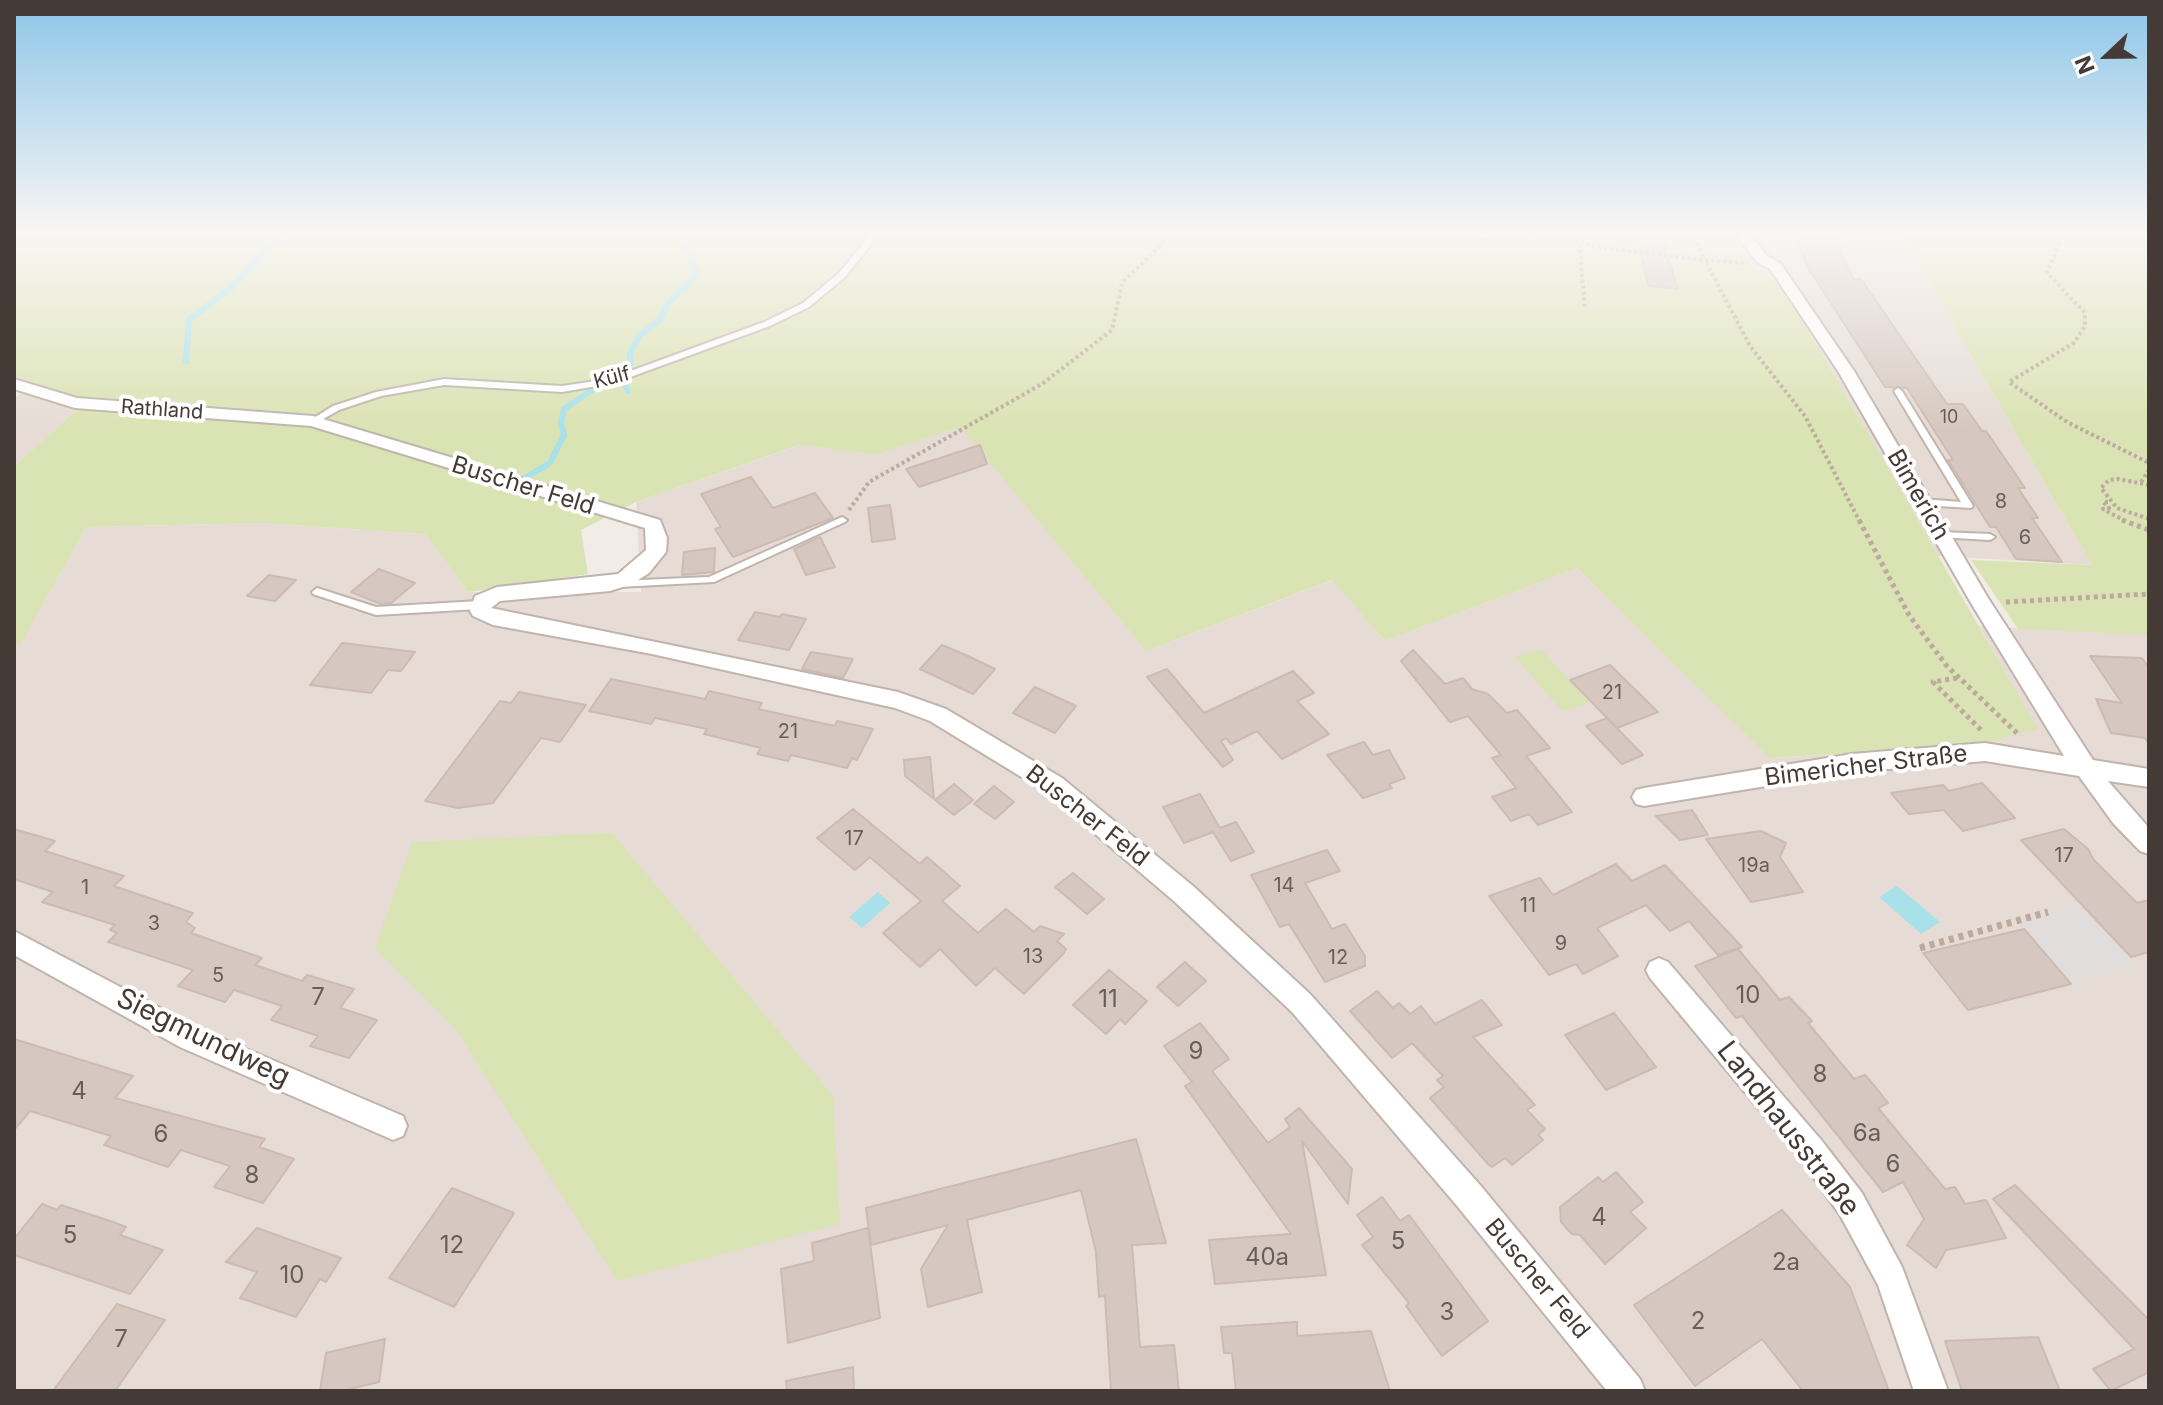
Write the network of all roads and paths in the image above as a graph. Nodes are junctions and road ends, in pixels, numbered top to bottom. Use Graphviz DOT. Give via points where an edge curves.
graph roads {
  1 [pos="815,298"];
  2 [pos="1119,298"];
  3 [pos="1584,298"];
  4 [pos="1725,298"];
  5 [pos="1796,298"];
  6 [pos="2070,298"];
  7 [pos="1585,308"];
  8 [pos="14,384"];
  9 [pos="1898,391"];
  10 [pos="313,421"];
  11 [pos="2149,463"];
  12 [pos="2149,470"];
  13 [pos="2146,482"];
  14 [pos="1922,502"];
  15 [pos="2109,502"];
  16 [pos="2149,519"];
  17 [pos="842,520"];
  18 [pos="2149,530"];
  19 [pos="1941,535"];
  20 [pos="1990,537"];
  21 [pos="610,584"];
  22 [pos="317,592"];
  23 [pos="2149,594"];
  24 [pos="1981,603"];
  25 [pos="479,605"];
  26 [pos="1958,677"];
  27 [pos="2012,729"];
  28 [pos="1999,732"];
  29 [pos="1986,736"];
  30 [pos="2048,760"];
  31 [pos="2084,768"];
  32 [pos="2149,778"];
  33 [pos="1644,797"];
  34 [pos="2149,844"];
  35 [pos="2048,912"];
  36 [pos="15,943"];
  37 [pos="1920,948"];
  38 [pos="1659,970"];
  39 [pos="393,1126"];
  40 [pos="1628,1391"];
  41 [pos="1931,1391"];
  1 -- 10 [label="lane, Külf" via="767,324 611,381 562,389 444,382 379,394"];
  2 -- 17 [label="path" via="1112,330 1042,384 869,482"];
  3 -- 7 [label="path"];
  4 -- 26 [label="path" via="1750,346 1805,416 1909,615"];
  5 -- 14 [label="street, Bimerich"];
  6 -- 11 [label="path" via="2085,313 2085,326 2074,343 2009,382 2067,422"];
  8 -- 10 [label="street, Rathland" via="75,403"];
  9 -- 14 [label="lane" via="1968,506"];
  10 -- 21 [label="street, Buscher Feld" via="653,524 656,552 642,568"];
  12 -- 13 [label="path"];
  13 -- 15 [label="path" via="2104,483 2101,488"];
  14 -- 19 [label="street, Bimerich"];
  15 -- 16 [label="path"];
  15 -- 18 [label="path" via="2103,502 2109,508 2103,509 2114,517"];
  17 -- 21 [label="lane, Buscher Feld" via="710,580"];
  19 -- 20 [label="lane"];
  19 -- 24 [label="street, Bimerich"];
  21 -- 25 [label="street, Buscher Feld" via="497,594"];
  22 -- 25 [label="lane" via="376,611"];
  23 -- 24 [label="path"];
  24 -- 31 [label="street, Bimerich"];
  25 -- 40 [label="street, Buscher Feld" via="493,618 652,646 898,700 938,715 1054,785 1184,894 1301,1003 1469,1196"];
  26 -- 27 [label="path"];
  26 -- 29 [label="path" via="1933,682"];
  27 -- 28 [label="path"];
  27 -- 30 [label="path"];
  30 -- 31 [label="street, Bimericher Straße"];
  30 -- 33 [label="street, Bimericher Straße" via="1985,752 1885,759"];
  31 -- 32 [label="street, Bimericher Straße"];
  31 -- 34 [label="street"];
  35 -- 37 [label="path"];
  36 -- 39 [label="street, Siegmundweg" via="190,1038"];
  38 -- 41 [label="street, Landhausstraße" via="1851,1204 1891,1278"];
}
